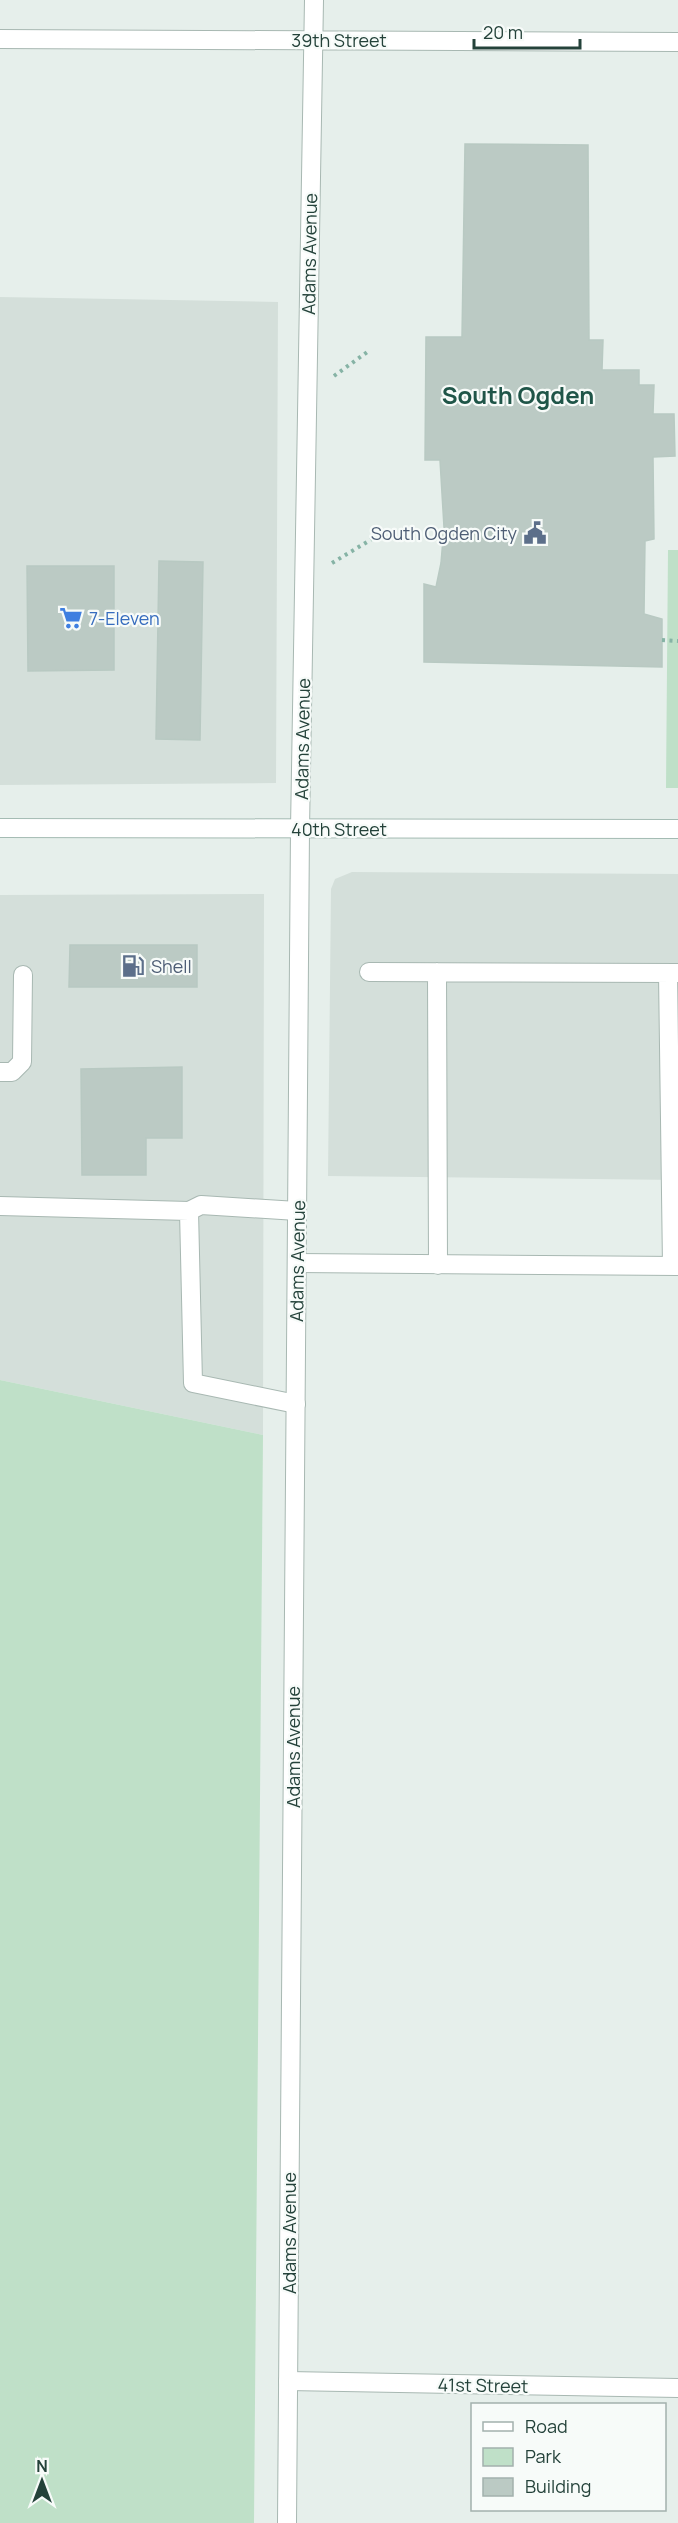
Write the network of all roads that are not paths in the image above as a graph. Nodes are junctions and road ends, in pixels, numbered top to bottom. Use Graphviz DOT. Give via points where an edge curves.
graph roads {
  1 [pos="315,0"];
  2 [pos="0,39"];
  3 [pos="313,40"];
  4 [pos="678,42"];
  5 [pos="0,828"];
  6 [pos="300,829"];
  7 [pos="678,829"];
  8 [pos="369,972"];
  9 [pos="437,972"];
  10 [pos="673,973"];
  11 [pos="23,975"];
  12 [pos="0,1072"];
  13 [pos="0,1206"];
  14 [pos="189,1211"];
  15 [pos="297,1211"];
  16 [pos="297,1263"];
  17 [pos="438,1264"];
  18 [pos="675,1266"];
  19 [pos="296,1404"];
  20 [pos="288,2381"];
  21 [pos="678,2388"];
  22 [pos="287,2523"];
  1 -- 3 [label="street, Adams Avenue"];
  2 -- 3 [label="street, 39th Street"];
  3 -- 4 [label="street, 39th Street"];
  3 -- 6 [label="street, Adams Avenue"];
  5 -- 6 [label="street, 40th Street"];
  6 -- 7 [label="street, 40th Street"];
  6 -- 15 [label="street, Adams Avenue"];
  8 -- 9 [label="street"];
  9 -- 10 [label="street"];
  9 -- 17 [label="street"];
  10 -- 18 [label="street"];
  11 -- 12 [label="street" via="22,1062 12,1071"];
  13 -- 14 [label="street"];
  14 -- 15 [label="street" via="201,1205"];
  14 -- 19 [label="street" via="193,1383"];
  15 -- 16 [label="street, Adams Avenue"];
  16 -- 17 [label="street"];
  16 -- 19 [label="street, Adams Avenue"];
  17 -- 18 [label="street"];
  19 -- 20 [label="street, Adams Avenue"];
  20 -- 21 [label="street, 41st Street"];
  20 -- 22 [label="street, Adams Avenue"];
}
